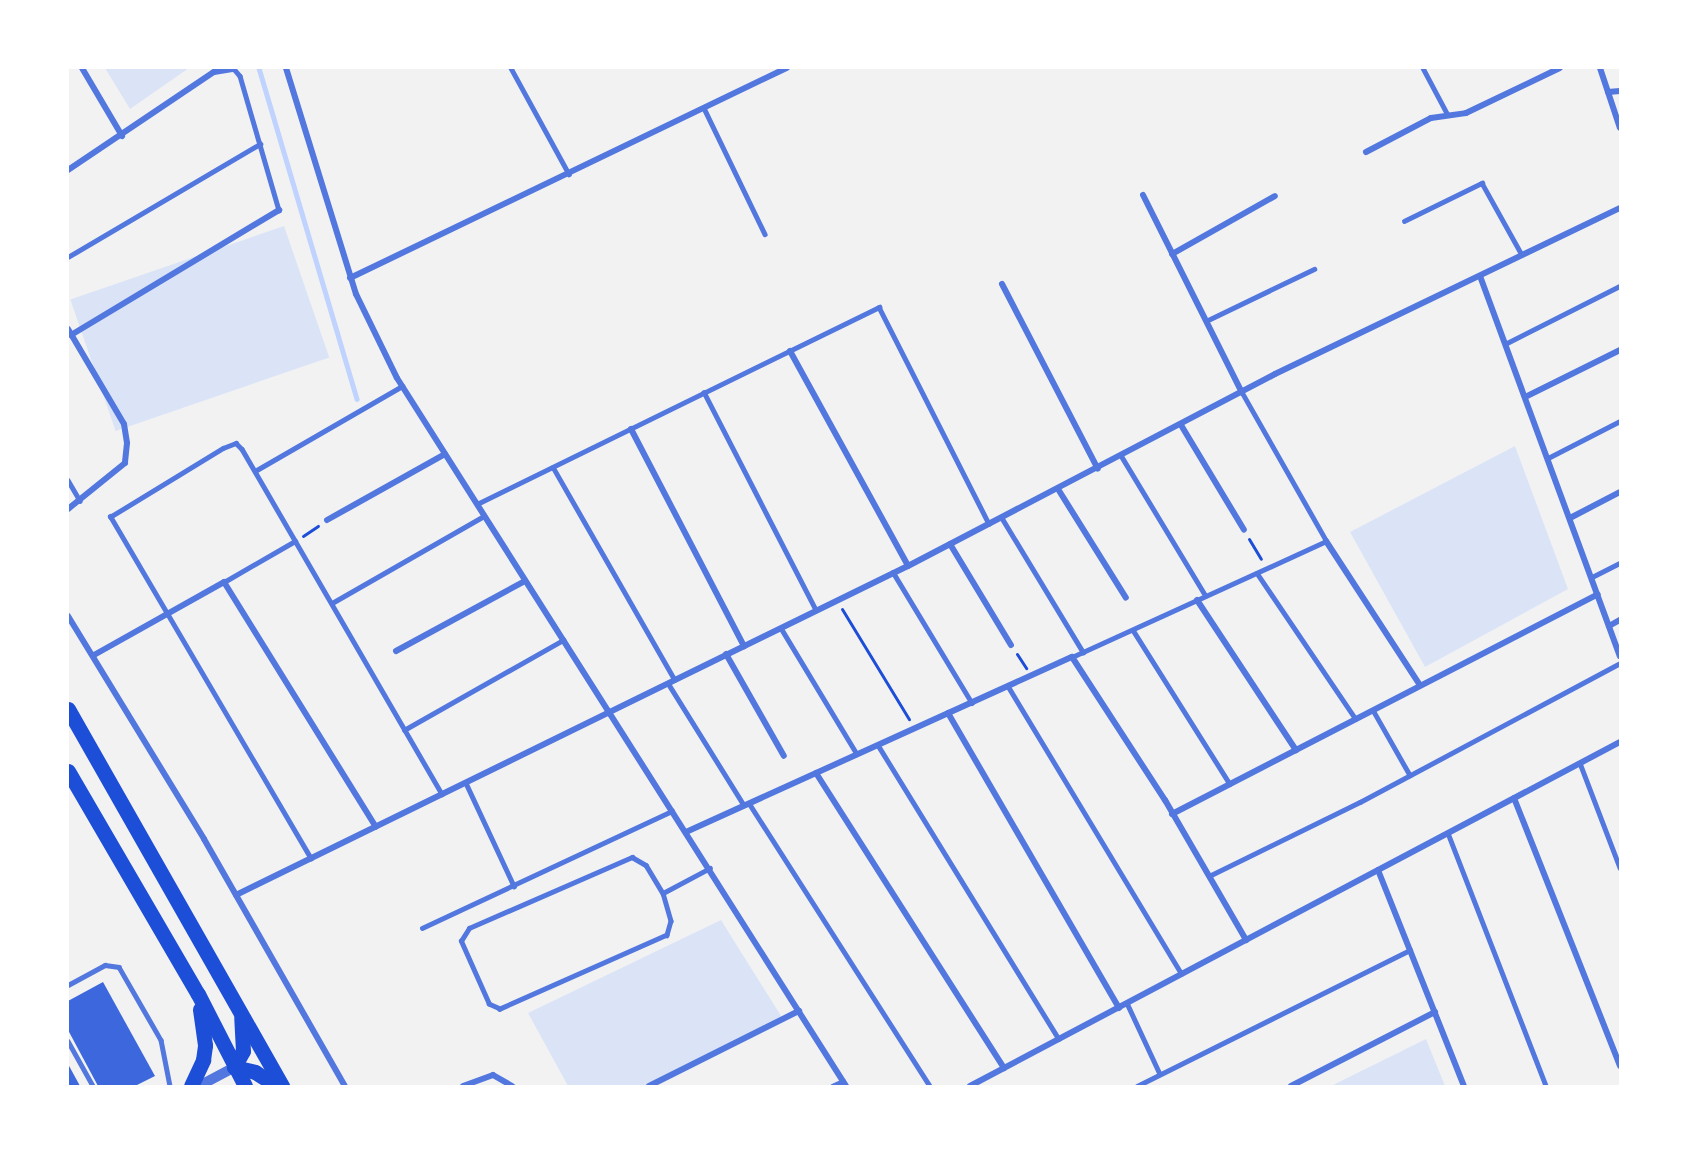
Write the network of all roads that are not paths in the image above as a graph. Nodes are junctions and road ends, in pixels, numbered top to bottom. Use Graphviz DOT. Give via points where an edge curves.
graph roads {
  1 [pos="82,68"];
  2 [pos="286,68"];
  3 [pos="511,68"];
  4 [pos="788,68"];
  5 [pos="1423,68"];
  6 [pos="1560,68"];
  7 [pos="1600,68"];
  8 [pos="234,69"];
  9 [pos="1620,91"];
  10 [pos="1608,92"];
  11 [pos="704,108"];
  12 [pos="1448,115"];
  13 [pos="1620,128"];
  14 [pos="122,136"];
  15 [pos="260,144"];
  16 [pos="1366,152"];
  17 [pos="68,170"];
  18 [pos="569,174"];
  19 [pos="1143,195"];
  20 [pos="1275,196"];
  21 [pos="1620,208"];
  22 [pos="279,210"];
  23 [pos="1404,221"];
  24 [pos="765,234"];
  25 [pos="1172,254"];
  26 [pos="1522,255"];
  27 [pos="68,257"];
  28 [pos="1314,269"];
  29 [pos="1480,276"];
  30 [pos="350,278"];
  31 [pos="1002,284"];
  32 [pos="1620,286"];
  33 [pos="1206,321"];
  34 [pos="69,332"];
  35 [pos="1505,344"];
  36 [pos="1620,350"];
  37 [pos="790,351"];
  38 [pos="402,386"];
  39 [pos="704,393"];
  40 [pos="1242,393"];
  41 [pos="1525,397"];
  42 [pos="1620,421"];
  43 [pos="1181,425"];
  44 [pos="631,429"];
  45 [pos="445,454"];
  46 [pos="1122,457"];
  47 [pos="1548,458"];
  48 [pos="553,467"];
  49 [pos="1098,469"];
  50 [pos="255,471"];
  51 [pos="68,480"];
  52 [pos="1058,489"];
  53 [pos="1620,492"];
  54 [pos="80,501"];
  55 [pos="477,504"];
  56 [pos="68,509"];
  57 [pos="484,516"];
  58 [pos="1002,518"];
  59 [pos="1570,518"];
  60 [pos="327,520"];
  61 [pos="989,524"];
  62 [pos="1244,530"];
  63 [pos="296,541"];
  64 [pos="1326,541"];
  65 [pos="950,544"];
  66 [pos="1620,563"];
  67 [pos="908,566"];
  68 [pos="893,572"];
  69 [pos="1257,573"];
  70 [pos="1592,577"];
  71 [pos="525,580"];
  72 [pos="224,582"];
  73 [pos="1598,594"];
  74 [pos="1206,596"];
  75 [pos="1126,598"];
  76 [pos="1197,600"];
  77 [pos="332,603"];
  78 [pos="816,610"];
  79 [pos="165,614"];
  80 [pos="68,616"];
  81 [pos="1620,620"];
  82 [pos="1609,626"];
  83 [pos="781,627"];
  84 [pos="1133,630"];
  85 [pos="563,640"];
  86 [pos="1011,645"];
  87 [pos="744,646"];
  88 [pos="396,651"];
  89 [pos="1083,652"];
  90 [pos="726,654"];
  91 [pos="94,655"];
  92 [pos="1620,656"];
  93 [pos="1072,657"];
  94 [pos="1620,663"];
  95 [pos="675,680"];
  96 [pos="668,683"];
  97 [pos="1008,686"];
  98 [pos="1419,686"];
  99 [pos="972,703"];
  100 [pos="68,709"];
  101 [pos="1374,710"];
  102 [pos="609,712"];
  103 [pos="948,713"];
  104 [pos="1356,718"];
  105 [pos="404,730"];
  106 [pos="1620,742"];
  107 [pos="878,745"];
  108 [pos="1296,750"];
  109 [pos="857,754"];
  110 [pos="784,756"];
  111 [pos="1580,763"];
  112 [pos="68,771"];
  113 [pos="816,773"];
  114 [pos="1410,775"];
  115 [pos="466,783"];
  116 [pos="1230,784"];
  117 [pos="442,794"];
  118 [pos="1514,798"];
  119 [pos="747,804"];
  120 [pos="672,811"];
  121 [pos="1172,814"];
  122 [pos="375,827"];
  123 [pos="686,832"];
  124 [pos="1448,833"];
  125 [pos="311,859"];
  126 [pos="710,868"];
  127 [pos="1620,868"];
  128 [pos="1378,870"];
  129 [pos="1209,876"];
  130 [pos="514,886"];
  131 [pos="663,893"];
  132 [pos="236,895"];
  133 [pos="422,928"];
  134 [pos="1246,940"];
  135 [pos="1410,950"];
  136 [pos="1182,974"];
  137 [pos="68,985"];
  138 [pos="198,994"];
  139 [pos="1127,1003"];
  140 [pos="237,1004"];
  141 [pos="1119,1008"];
  142 [pos="799,1011"];
  143 [pos="1435,1012"];
  144 [pos="1059,1039"];
  145 [pos="68,1041"];
  146 [pos="1620,1066"];
  147 [pos="234,1067"];
  148 [pos="1004,1068"];
  149 [pos="1160,1074"];
  150 [pos="844,1084"];
  151 [pos="93,1086"];
  152 [pos="170,1086"];
  153 [pos="191,1086"];
  154 [pos="199,1086"];
  155 [pos="245,1086"];
  156 [pos="277,1086"];
  157 [pos="282,1086"];
  158 [pos="345,1086"];
  159 [pos="463,1086"];
  160 [pos="512,1086"];
  161 [pos="649,1086"];
  162 [pos="832,1086"];
  163 [pos="930,1086"];
  164 [pos="970,1086"];
  165 [pos="1137,1086"];
  166 [pos="1291,1086"];
  167 [pos="1464,1086"];
  168 [pos="1546,1086"];
  1 -- 14 [label="street"];
  2 -- 30 [label="street"];
  3 -- 18 [label="lane"];
  4 -- 11 [label="street"];
  5 -- 12 [label="lane"];
  6 -- 12 [label="street" via="1466,113"];
  7 -- 10 [label="street"];
  8 -- 14 [label="street" via="214,72"];
  8 -- 15 [label="lane" via="240,76"];
  9 -- 10 [label="street"];
  10 -- 13 [label="street"];
  11 -- 18 [label="street"];
  11 -- 24 [label="lane"];
  12 -- 16 [label="street" via="1431,118"];
  14 -- 17 [label="street"];
  15 -- 22 [label="lane"];
  15 -- 27 [label="lane"];
  18 -- 30 [label="street"];
  19 -- 25 [label="street"];
  20 -- 25 [label="street"];
  21 -- 26 [label="street"];
  22 -- 34 [label="street"];
  23 -- 26 [label="lane" via="1473,183 1482,183"];
  25 -- 33 [label="street"];
  26 -- 29 [label="street"];
  28 -- 33 [label="lane"];
  29 -- 35 [label="street"];
  29 -- 40 [label="street"];
  30 -- 38 [label="street"];
  31 -- 49 [label="street"];
  32 -- 35 [label="lane"];
  33 -- 40 [label="street"];
  34 -- 54 [label="street" via="124,424 127,443 125,463"];
  35 -- 41 [label="street"];
  36 -- 41 [label="street"];
  37 -- 39 [label="lane"];
  37 -- 61 [label="lane" via="879,307"];
  37 -- 67 [label="street"];
  38 -- 45 [label="street"];
  38 -- 50 [label="lane"];
  39 -- 44 [label="lane"];
  39 -- 78 [label="lane"];
  40 -- 43 [label="street"];
  40 -- 64 [label="lane"];
  41 -- 47 [label="street"];
  42 -- 47 [label="lane"];
  43 -- 46 [label="street"];
  43 -- 62 [label="street"];
  44 -- 48 [label="lane"];
  44 -- 87 [label="street"];
  45 -- 55 [label="street"];
  45 -- 60 [label="street"];
  46 -- 49 [label="street"];
  46 -- 74 [label="lane"];
  47 -- 59 [label="street"];
  48 -- 55 [label="lane"];
  48 -- 95 [label="lane"];
  49 -- 52 [label="street"];
  50 -- 63 [label="lane"];
  50 -- 79 [label="lane" via="242,449 231,444 110,518"];
  51 -- 54 [label="lane"];
  52 -- 58 [label="street"];
  52 -- 75 [label="street"];
  53 -- 59 [label="street"];
  54 -- 56 [label="street"];
  55 -- 57 [label="street"];
  57 -- 71 [label="street"];
  57 -- 77 [label="lane"];
  58 -- 61 [label="street"];
  58 -- 89 [label="lane"];
  59 -- 70 [label="street"];
  61 -- 65 [label="street"];
  63 -- 72 [label="lane"];
  63 -- 77 [label="lane"];
  64 -- 69 [label="lane"];
  64 -- 98 [label="street"];
  65 -- 67 [label="street"];
  65 -- 86 [label="street"];
  66 -- 70 [label="lane"];
  67 -- 68 [label="street"];
  68 -- 78 [label="street"];
  68 -- 99 [label="lane"];
  69 -- 74 [label="lane"];
  69 -- 104 [label="lane"];
  70 -- 73 [label="street"];
  71 -- 85 [label="street"];
  71 -- 88 [label="street"];
  72 -- 79 [label="street"];
  72 -- 122 [label="street"];
  73 -- 82 [label="street"];
  73 -- 98 [label="street"];
  74 -- 76 [label="lane"];
  76 -- 84 [label="lane"];
  76 -- 108 [label="street"];
  77 -- 105 [label="lane"];
  78 -- 83 [label="street"];
  79 -- 91 [label="street"];
  79 -- 125 [label="lane"];
  80 -- 91 [label="street"];
  81 -- 82 [label="street"];
  82 -- 92 [label="street"];
  83 -- 87 [label="street"];
  83 -- 109 [label="lane"];
  84 -- 89 [label="lane"];
  84 -- 116 [label="lane"];
  85 -- 102 [label="street"];
  85 -- 105 [label="lane"];
  87 -- 90 [label="street"];
  89 -- 93 [label="lane"];
  90 -- 95 [label="street"];
  90 -- 110 [label="street"];
  91 -- 132 [label="street"];
  93 -- 97 [label="street"];
  93 -- 121 [label="street"];
  94 -- 114 [label="lane"];
  95 -- 96 [label="street"];
  96 -- 102 [label="street"];
  96 -- 119 [label="lane"];
  97 -- 99 [label="street"];
  97 -- 136 [label="lane"];
  98 -- 101 [label="street"];
  99 -- 103 [label="street"];
  100 -- 140 [label="main road"];
  101 -- 104 [label="street"];
  101 -- 114 [label="lane"];
  102 -- 115 [label="street"];
  102 -- 120 [label="street"];
  103 -- 107 [label="street"];
  103 -- 141 [label="street"];
  104 -- 108 [label="street"];
  105 -- 117 [label="lane"];
  106 -- 111 [label="street"];
  107 -- 109 [label="street"];
  107 -- 144 [label="lane"];
  108 -- 116 [label="street"];
  109 -- 113 [label="street"];
  111 -- 118 [label="street"];
  111 -- 127 [label="lane"];
  112 -- 138 [label="main road"];
  113 -- 119 [label="street"];
  113 -- 148 [label="street"];
  114 -- 129 [label="lane"];
  115 -- 117 [label="street"];
  115 -- 130 [label="lane"];
  116 -- 121 [label="street"];
  117 -- 122 [label="street"];
  118 -- 124 [label="street"];
  118 -- 146 [label="street"];
  119 -- 123 [label="street"];
  119 -- 163 [label="lane"];
  120 -- 123 [label="street"];
  120 -- 130 [label="lane"];
  121 -- 129 [label="street"];
  122 -- 125 [label="street"];
  123 -- 126 [label="street"];
  124 -- 128 [label="street"];
  124 -- 168 [label="lane"];
  125 -- 132 [label="street"];
  126 -- 131 [label="lane"];
  126 -- 142 [label="street"];
  128 -- 134 [label="street"];
  128 -- 135 [label="street"];
  129 -- 134 [label="street"];
  130 -- 133 [label="lane"];
  131 -- 131 [label="lane" via="646,866 632,857 469,928 461,941 489,1004 500,1009 667,935 671,921"];
  132 -- 158 [label="street"];
  134 -- 136 [label="street"];
  135 -- 143 [label="street"];
  135 -- 149 [label="lane"];
  136 -- 139 [label="street"];
  137 -- 152 [label="lane" via="105,965 118,967 161,1040"];
  138 -- 147 [label="main road"];
  138 -- 153 [label="main road" via="205,1045"];
  139 -- 141 [label="street"];
  139 -- 149 [label="lane"];
  140 -- 147 [label="main road" via="244,1040"];
  140 -- 157 [label="main road"];
  141 -- 144 [label="street"];
  142 -- 150 [label="street"];
  142 -- 161 [label="street"];
  143 -- 166 [label="street"];
  143 -- 167 [label="street"];
  144 -- 148 [label="street"];
  145 -- 151 [label="lane"];
  147 -- 154 [label="street"];
  147 -- 155 [label="main road"];
  147 -- 156 [label="main road" via="255,1072"];
  148 -- 164 [label="street"];
  149 -- 165 [label="lane"];
  150 -- 162 [label="lane"];
  159 -- 160 [label="street" via="494,1075"];
}
